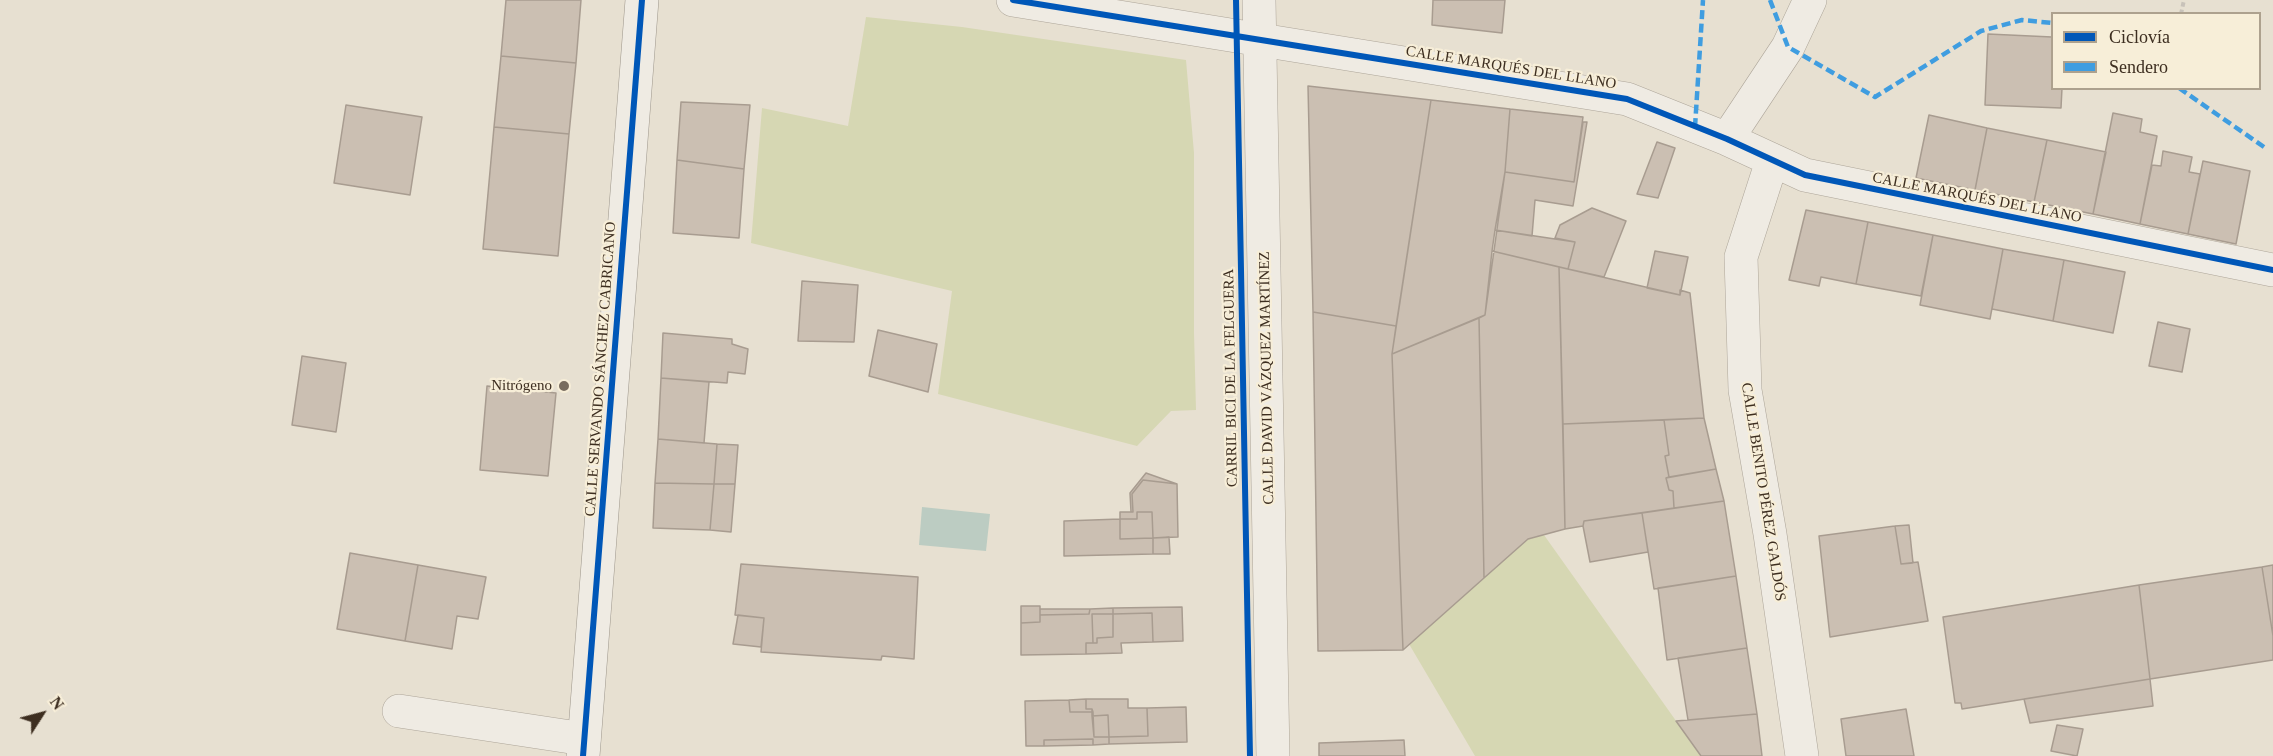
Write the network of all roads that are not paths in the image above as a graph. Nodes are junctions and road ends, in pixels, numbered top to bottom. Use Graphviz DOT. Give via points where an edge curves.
graph roads {
  1 [pos="642,0"];
  2 [pos="1013,0"];
  3 [pos="1259,0"];
  4 [pos="1810,0"];
  5 [pos="1260,40"];
  6 [pos="1727,139"];
  7 [pos="1772,160"];
  8 [pos="2273,270"];
  9 [pos="399,711"];
  10 [pos="583,748"];
  11 [pos="1274,756"];
  12 [pos="1802,756"];
  1 -- 10 [label="street, CALLE SERVANDO SÁNCHEZ CABRICANO"];
  2 -- 5 [label="street, CALLE MARQUÉS DEL LLANO"];
  3 -- 5 [label="street, CALLE DAVID VÁZQUEZ MARTÍNEZ"];
  4 -- 6 [label="street" via="1788,47"];
  5 -- 6 [label="street, CALLE MARQUÉS DEL LLANO" via="1627,99"];
  5 -- 11 [label="street, CALLE DAVID VÁZQUEZ MARTÍNEZ"];
  6 -- 7 [label="street, CALLE MARQUÉS DEL LLANO"];
  7 -- 8 [label="street, CALLE MARQUÉS DEL LLANO" via="1805,175"];
  7 -- 12 [label="street, CALLE BENITO PÉREZ GALDÓS" via="1741,257 1745,390"];
  9 -- 10 [label="street"];
}
